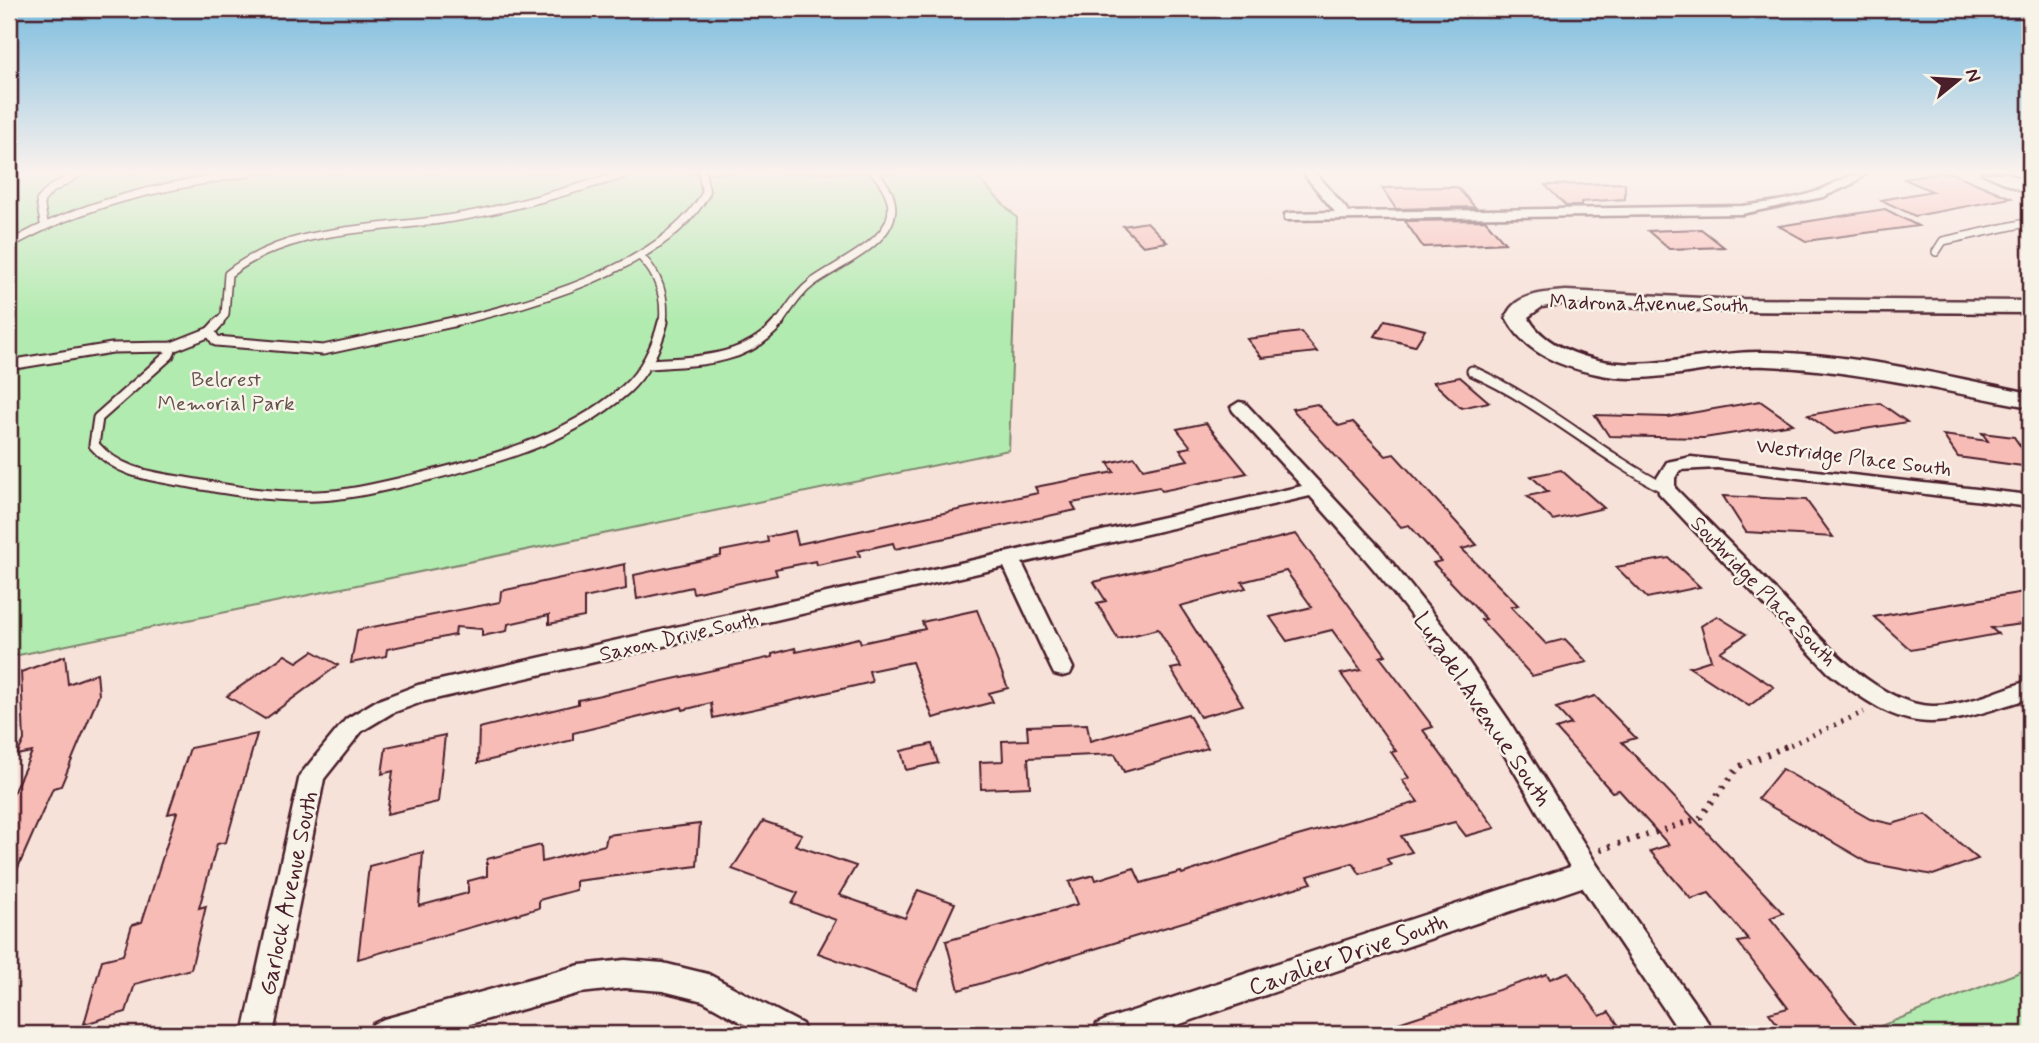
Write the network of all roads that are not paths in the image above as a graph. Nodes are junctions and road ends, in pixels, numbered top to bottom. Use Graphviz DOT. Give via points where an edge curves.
graph roads {
  1 [pos="48,222"];
  2 [pos="425,222"];
  3 [pos="683,222"];
  4 [pos="889,222"];
  5 [pos="2030,222"];
  6 [pos="44,223"];
  7 [pos="9,245"];
  8 [pos="1936,252"];
  9 [pos="641,257"];
  10 [pos="2030,307"];
  11 [pos="210,332"];
  12 [pos="172,347"];
  13 [pos="648,364"];
  14 [pos="9,365"];
  15 [pos="1472,371"];
  16 [pos="2030,400"];
  17 [pos="1239,407"];
  18 [pos="1315,489"];
  19 [pos="1666,489"];
  20 [pos="2030,501"];
  21 [pos="1011,561"];
  22 [pos="1062,668"];
  23 [pos="2030,688"];
  24 [pos="354,726"];
  25 [pos="1583,865"];
  26 [pos="258,1034"];
  27 [pos="384,1034"];
  28 [pos="791,1034"];
  29 [pos="1108,1034"];
  30 [pos="1698,1034"];
  1 -- 6 [label="lane"];
  2 -- 11 [label="lane" via="318,235 270,246 243,259 228,274 225,315"];
  3 -- 9 [label="lane"];
  4 -- 13 [label="lane" via="877,240 812,284 772,334 744,350 714,358"];
  5 -- 8 [label="lane" via="1943,241"];
  6 -- 7 [label="lane"];
  9 -- 11 [label="lane" via="517,308 348,346 323,350 247,345 216,341"];
  9 -- 13 [label="lane" via="656,270 665,311 659,345"];
  10 -- 16 [label="main road, Madrona Avenue South" via="1720,305 1566,297 1536,301 1517,317 1527,332 1551,349 1604,368 1643,370 1765,359 1871,371"];
  11 -- 12 [label="lane"];
  12 -- 13 [label="lane" via="169,355 98,418 94,445 103,457 130,472 272,497 319,496 386,485 452,471 513,451 569,429 616,398"];
  12 -- 14 [label="lane" via="112,348"];
  15 -- 19 [label="lane" via="1565,424 1629,472"];
  17 -- 18 [label="street, Luradel Avenue South"];
  18 -- 21 [label="street, Saxon Drive South"];
  18 -- 25 [label="street, Luradel Avenue South" via="1375,555 1441,640 1501,727"];
  19 -- 20 [label="street, Westridge Place South" via="1673,466 1690,462"];
  19 -- 23 [label="street, Southridge Place South" via="1836,666 1887,702 1945,715"];
  21 -- 22 [label="street"];
  21 -- 24 [label="street, Saxon Drive South" via="418,694 384,707"];
  24 -- 26 [label="street, Garlock Avenue South" via="312,775"];
  25 -- 29 [label="street, Cavalier Drive South"];
  25 -- 30 [label="street, Luradel Avenue South"];
  27 -- 28 [label="street" via="580,979 625,974 708,988"];
}
